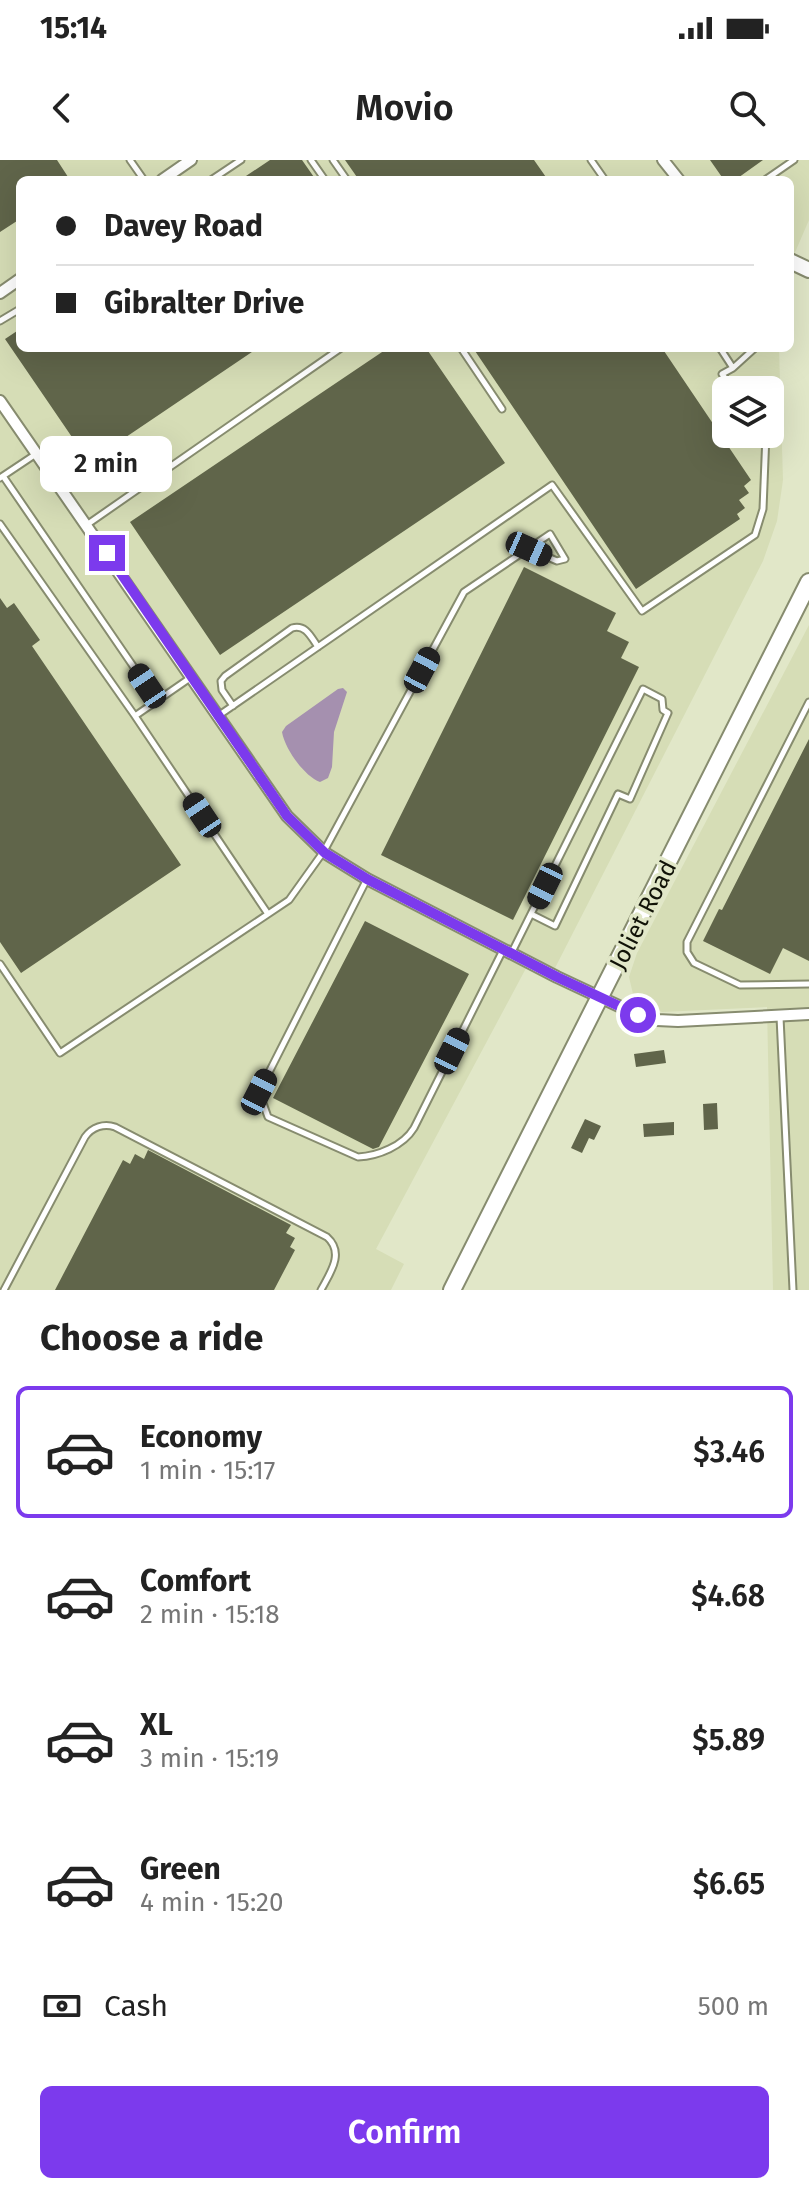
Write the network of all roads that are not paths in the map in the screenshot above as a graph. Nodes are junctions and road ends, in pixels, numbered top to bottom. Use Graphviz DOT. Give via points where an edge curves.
graph roads {
  1 [pos="191,160"];
  2 [pos="241,160"];
  3 [pos="663,160"];
  4 [pos="794,160"];
  5 [pos="168,176"];
  6 [pos="217,176"];
  7 [pos="676,176"];
  8 [pos="771,176"];
  9 [pos="335,352"];
  10 [pos="464,352"];
  11 [pos="723,352"];
  12 [pos="751,352"];
  13 [pos="733,368"];
  14 [pos="724,376"];
  15 [pos="0,401"];
  16 [pos="502,409"];
  17 [pos="765,448"];
  18 [pos="37,453"];
  19 [pos="2,477"];
  20 [pos="0,524"];
  21 [pos="88,524"];
  22 [pos="529,549"];
  23 [pos="809,582"];
  24 [pos="318,647"];
  25 [pos="190,678"];
  26 [pos="157,701"];
  27 [pos="809,702"];
  28 [pos="233,706"];
  29 [pos="135,716"];
  30 [pos="218,717"];
  31 [pos="324,851"];
  32 [pos="367,879"];
  33 [pos="268,914"];
  34 [pos="531,914"];
  35 [pos="507,951"];
  36 [pos="0,964"];
  37 [pos="809,984"];
  38 [pos="602,997"];
  39 [pos="809,1014"];
  40 [pos="780,1016"];
  41 [pos="4,1290"];
  42 [pos="321,1290"];
  43 [pos="452,1290"];
  44 [pos="793,1290"];
  1 -- 5 [label="street"];
  2 -- 6 [label="lane"];
  3 -- 7 [label="street"];
  4 -- 8 [label="lane"];
  9 -- 21 [label="lane"];
  10 -- 16 [label="lane"];
  11 -- 13 [label="lane"];
  12 -- 13 [label="lane"];
  13 -- 14 [label="lane"];
  15 -- 18 [label="street"];
  17 -- 24 [label="lane" via="763,509 755,535 642,611 552,485"];
  18 -- 19 [label="lane"];
  18 -- 21 [label="street"];
  19 -- 26 [label="lane"];
  20 -- 29 [label="lane"];
  21 -- 25 [label="street"];
  22 -- 22 [label="lane" via="550,534 565,559 557,561"];
  22 -- 31 [label="lane" via="464,592"];
  23 -- 38 [label="main road, Joliet Road"];
  24 -- 28 [label="lane"];
  24 -- 28 [label="lane" via="301,626 292,628 221,681"];
  25 -- 26 [label="lane"];
  25 -- 30 [label="street"];
  26 -- 29 [label="lane"];
  27 -- 37 [label="lane" via="687,942 694,963 740,985"];
  28 -- 30 [label="lane"];
  29 -- 33 [label="lane"];
  30 -- 31 [label="street" via="287,816"];
  31 -- 32 [label="street"];
  31 -- 33 [label="lane" via="289,900"];
  32 -- 35 [label="street"];
  32 -- 35 [label="lane" via="259,1092 268,1117 358,1157 403,1142"];
  33 -- 36 [label="lane" via="60,1053"];
  34 -- 34 [label="lane" via="643,689 662,699 668,713 630,799 618,794 555,926"];
  34 -- 35 [label="lane"];
  35 -- 38 [label="street"];
  38 -- 40 [label="street" via="657,1020"];
  38 -- 43 [label="main road, Joliet Road"];
  39 -- 40 [label="street"];
  40 -- 44 [label="lane"];
  41 -- 42 [label="lane" via="85,1137 105,1125 327,1237 336,1258"];
}
